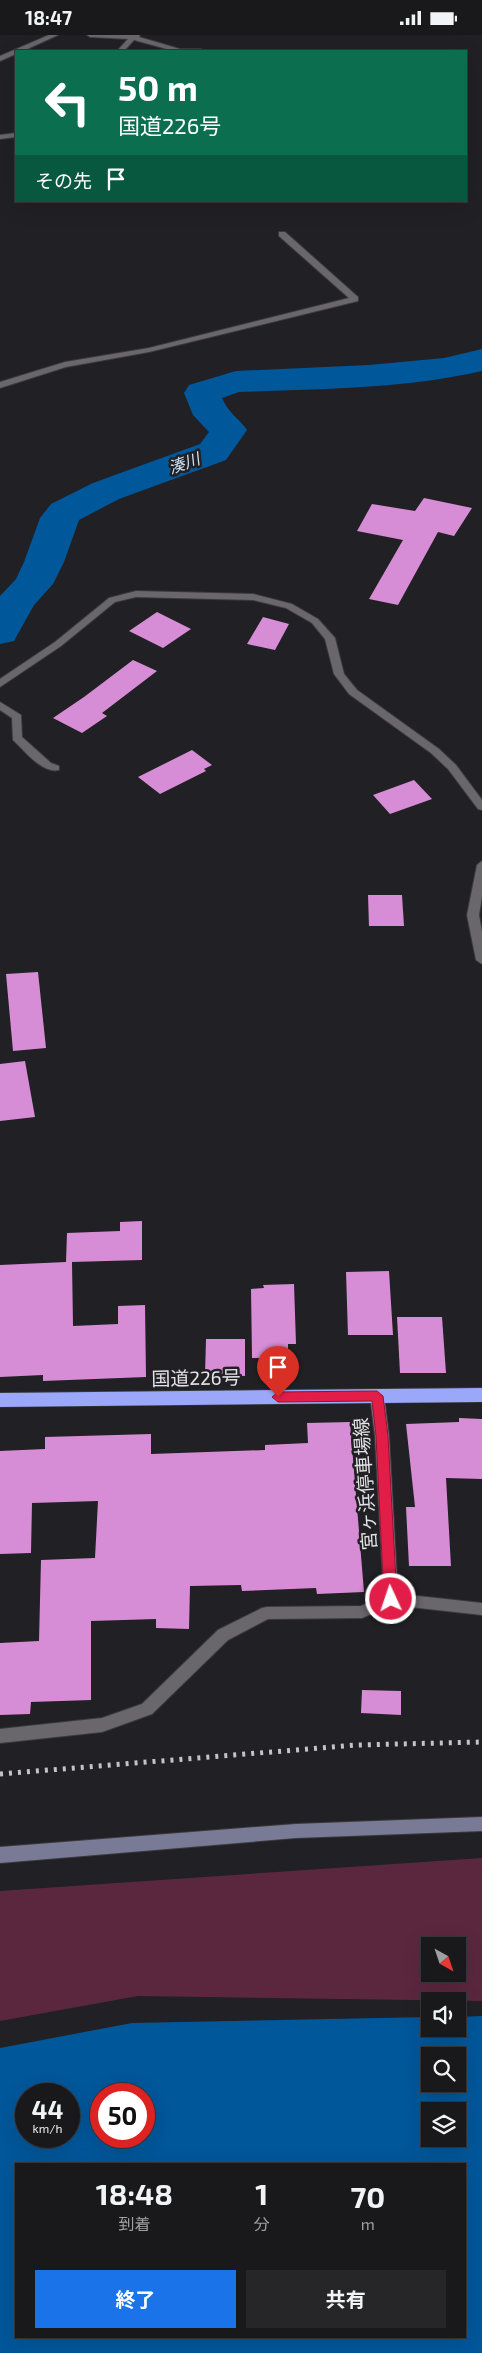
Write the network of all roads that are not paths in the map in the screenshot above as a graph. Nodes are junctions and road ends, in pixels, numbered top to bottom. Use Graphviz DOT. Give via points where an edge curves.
graph roads {
  1 [pos="54,35"];
  2 [pos="90,35"];
  3 [pos="135,36"];
  4 [pos="19,50"];
  5 [pos="121,50"];
  6 [pos="177,50"];
  7 [pos="15,52"];
  8 [pos="0,59"];
  9 [pos="15,135"];
  10 [pos="0,137"];
  11 [pos="282,234"];
  12 [pos="0,385"];
  13 [pos="0,684"];
  14 [pos="0,705"];
  15 [pos="55,768"];
  16 [pos="482,807"];
  17 [pos="482,865"];
  18 [pos="480,887"];
  19 [pos="482,960"];
  20 [pos="482,1395"];
  21 [pos="377,1396"];
  22 [pos="0,1400"];
  23 [pos="391,1599"];
  24 [pos="482,1609"];
  25 [pos="0,1736"];
  26 [pos="482,1824"];
  27 [pos="0,1855"];
  1 -- 4 [label="street"];
  2 -- 3 [label="street"];
  3 -- 5 [label="street"];
  3 -- 6 [label="street"];
  7 -- 8 [label="street"];
  9 -- 10 [label="street"];
  11 -- 12 [label="street" via="355,299 149,350 64,365"];
  13 -- 16 [label="street" via="58,645 112,600 136,594 221,595 253,597 289,606 314,621 330,638 339,674 352,692 435,751 452,767"];
  14 -- 15 [label="street" via="17,717 17,738 47,765"];
  17 -- 18 [label="street"];
  18 -- 19 [label="street" via="473,915"];
  20 -- 21 [label="highway, 国道226号"];
  21 -- 22 [label="highway, 国道226号"];
  21 -- 23 [label="street, 宮ヶ浜停車場線"];
  23 -- 24 [label="street"];
  23 -- 25 [label="street" via="362,1612 267,1613 223,1635 147,1709 102,1725"];
  26 -- 27 [label="street" via="306,1830"];
}
